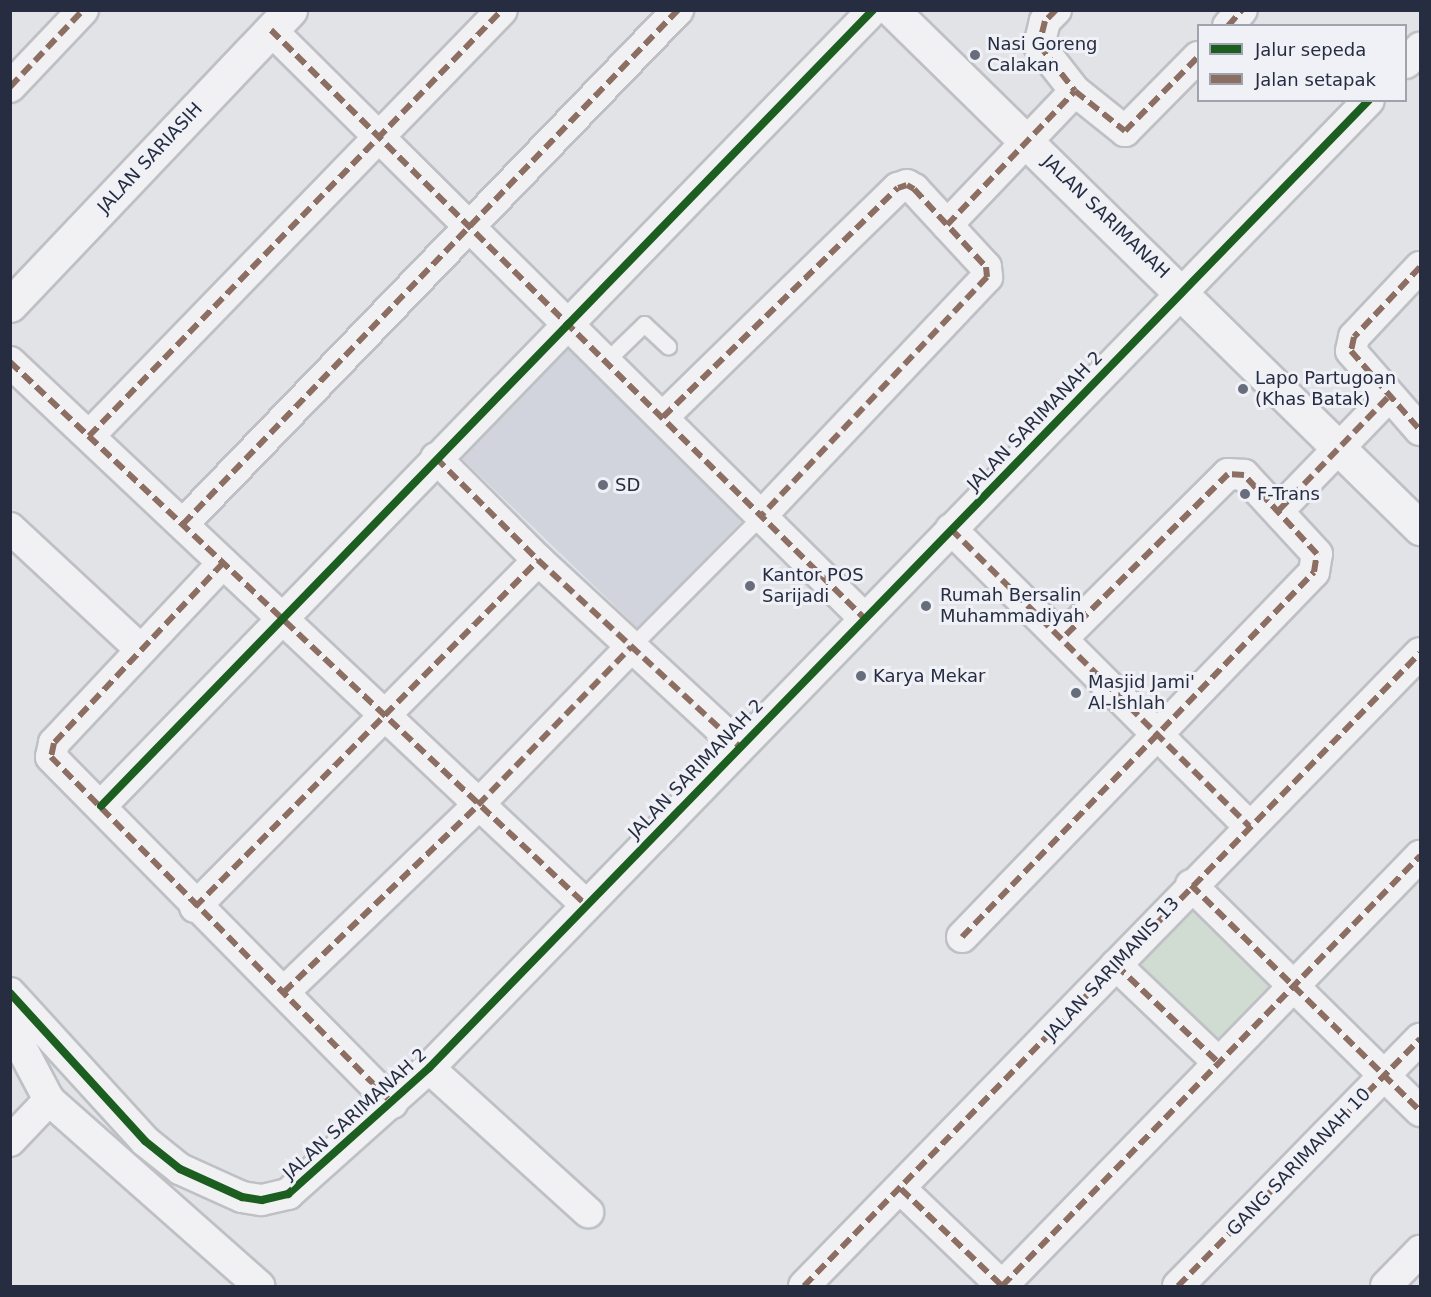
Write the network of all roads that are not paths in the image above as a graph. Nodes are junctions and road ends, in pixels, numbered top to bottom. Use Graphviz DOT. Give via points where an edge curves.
graph roads {
  1 [pos="83,10"];
  2 [pos="502,10"];
  3 [pos="678,10"];
  4 [pos="873,10"];
  5 [pos="892,10"];
  6 [pos="1056,10"];
  7 [pos="1242,10"];
  8 [pos="281,20"];
  9 [pos="1230,24"];
  10 [pos="1420,48"];
  11 [pos="1197,58"];
  12 [pos="1407,62"];
  13 [pos="10,87"];
  14 [pos="1075,91"];
  15 [pos="1367,102"];
  16 [pos="376,137"];
  17 [pos="1028,142"];
  18 [pos="947,225"];
  19 [pos="472,228"];
  20 [pos="1420,267"];
  21 [pos="1183,291"];
  22 [pos="10,305"];
  23 [pos="567,321"];
  24 [pos="668,346"];
  25 [pos="606,361"];
  26 [pos="10,362"];
  27 [pos="1388,397"];
  28 [pos="663,417"];
  29 [pos="1420,429"];
  30 [pos="89,435"];
  31 [pos="1336,448"];
  32 [pos="436,458"];
  33 [pos="1279,510"];
  34 [pos="762,516"];
  35 [pos="183,524"];
  36 [pos="10,528"];
  37 [pos="1420,528"];
  38 [pos="951,529"];
  39 [pos="538,560"];
  40 [pos="223,563"];
  41 [pos="864,618"];
  42 [pos="281,619"];
  43 [pos="1063,638"];
  44 [pos="631,647"];
  45 [pos="140,649"];
  46 [pos="1420,653"];
  47 [pos="384,717"];
  48 [pos="1158,735"];
  49 [pos="739,746"];
  50 [pos="478,805"];
  51 [pos="101,806"];
  52 [pos="1249,826"];
  53 [pos="1420,856"];
  54 [pos="1191,885"];
  55 [pos="585,904"];
  56 [pos="195,907"];
  57 [pos="962,937"];
  58 [pos="1116,965"];
  59 [pos="1296,986"];
  60 [pos="284,992"];
  61 [pos="10,993"];
  62 [pos="10,1026"];
  63 [pos="1420,1039"];
  64 [pos="1218,1062"];
  65 [pos="429,1068"];
  66 [pos="1384,1075"];
  67 [pos="49,1100"];
  68 [pos="392,1102"];
  69 [pos="1420,1112"];
  70 [pos="10,1141"];
  71 [pos="901,1189"];
  72 [pos="588,1212"];
  73 [pos="1420,1251"];
  74 [pos="1002,1286"];
  75 [pos="259,1287"];
  76 [pos="804,1287"];
  77 [pos="1178,1287"];
  78 [pos="1386,1287"];
  1 -- 13 [label="street"];
  2 -- 16 [label="street"];
  3 -- 19 [label="street"];
  4 -- 23 [label="street"];
  5 -- 17 [label="street, JALAN SARIMANAH"];
  6 -- 14 [label="street" via="1045,21 1039,45"];
  7 -- 9 [label="street"];
  8 -- 16 [label="street"];
  8 -- 22 [label="street, JALAN SARIASIH"];
  10 -- 12 [label="street"];
  11 -- 14 [label="street" via="1134,127 1125,131"];
  14 -- 17 [label="street"];
  15 -- 21 [label="street, JALAN SARIMANAH 2"];
  16 -- 19 [label="street"];
  16 -- 30 [label="street"];
  17 -- 18 [label="street"];
  17 -- 21 [label="street, JALAN SARIMANAH"];
  18 -- 28 [label="street" via="911,186 898,188"];
  18 -- 34 [label="street" via="986,267 987,277"];
  19 -- 23 [label="street"];
  19 -- 35 [label="street"];
  20 -- 27 [label="street" via="1352,341 1353,356"];
  21 -- 31 [label="street, JALAN SARIMANAH"];
  21 -- 38 [label="street, JALAN SARIMANAH 2"];
  23 -- 25 [label="street"];
  23 -- 32 [label="street"];
  24 -- 25 [label="lane" via="644,324"];
  25 -- 28 [label="street"];
  26 -- 30 [label="street"];
  27 -- 29 [label="street"];
  27 -- 31 [label="street"];
  28 -- 34 [label="street"];
  30 -- 35 [label="street"];
  31 -- 33 [label="street"];
  31 -- 37 [label="street, JALAN SARIMANAH"];
  32 -- 39 [label="street"];
  32 -- 42 [label="street"];
  33 -- 43 [label="street" via="1244,475 1228,474"];
  33 -- 48 [label="street" via="1312,544 1317,554 1314,572"];
  34 -- 41 [label="street"];
  34 -- 44 [label="lane"];
  35 -- 40 [label="street"];
  36 -- 45 [label="street"];
  38 -- 41 [label="street, JALAN SARIMANAH 2"];
  38 -- 43 [label="street"];
  39 -- 44 [label="street"];
  39 -- 47 [label="street"];
  40 -- 42 [label="street"];
  40 -- 45 [label="street"];
  41 -- 49 [label="street, JALAN SARIMANAH 2"];
  42 -- 47 [label="street"];
  42 -- 51 [label="street"];
  43 -- 48 [label="street"];
  44 -- 49 [label="street"];
  44 -- 50 [label="street"];
  45 -- 51 [label="street" via="51,747 54,762"];
  46 -- 52 [label="street, JALAN SARIMANIS 13"];
  47 -- 50 [label="street"];
  47 -- 56 [label="street"];
  48 -- 52 [label="street"];
  48 -- 57 [label="street"];
  49 -- 55 [label="street, JALAN SARIMANAH 2"];
  50 -- 55 [label="street"];
  50 -- 60 [label="street"];
  51 -- 56 [label="street"];
  52 -- 54 [label="street, JALAN SARIMANIS 13"];
  53 -- 59 [label="street"];
  54 -- 58 [label="street, JALAN SARIMANIS 13"];
  54 -- 59 [label="street"];
  55 -- 65 [label="street, JALAN SARIMANAH 2"];
  56 -- 60 [label="street"];
  58 -- 64 [label="street"];
  58 -- 71 [label="street, JALAN SARIMANIS 13"];
  59 -- 64 [label="street"];
  59 -- 66 [label="street"];
  60 -- 68 [label="street"];
  61 -- 68 [label="street, JALAN SARIMANAH 2" via="145,1141 180,1169 242,1197 262,1200 288,1194"];
  62 -- 67 [label="street"];
  63 -- 66 [label="street, GANG SARIMANAH 10"];
  64 -- 74 [label="street"];
  65 -- 68 [label="street, JALAN SARIMANAH 2"];
  65 -- 72 [label="street"];
  66 -- 69 [label="street"];
  66 -- 77 [label="street, GANG SARIMANAH 10"];
  67 -- 70 [label="street"];
  67 -- 75 [label="street"];
  71 -- 74 [label="street"];
  71 -- 76 [label="street, JALAN SARIMANIS 13"];
  73 -- 78 [label="street"];
}
